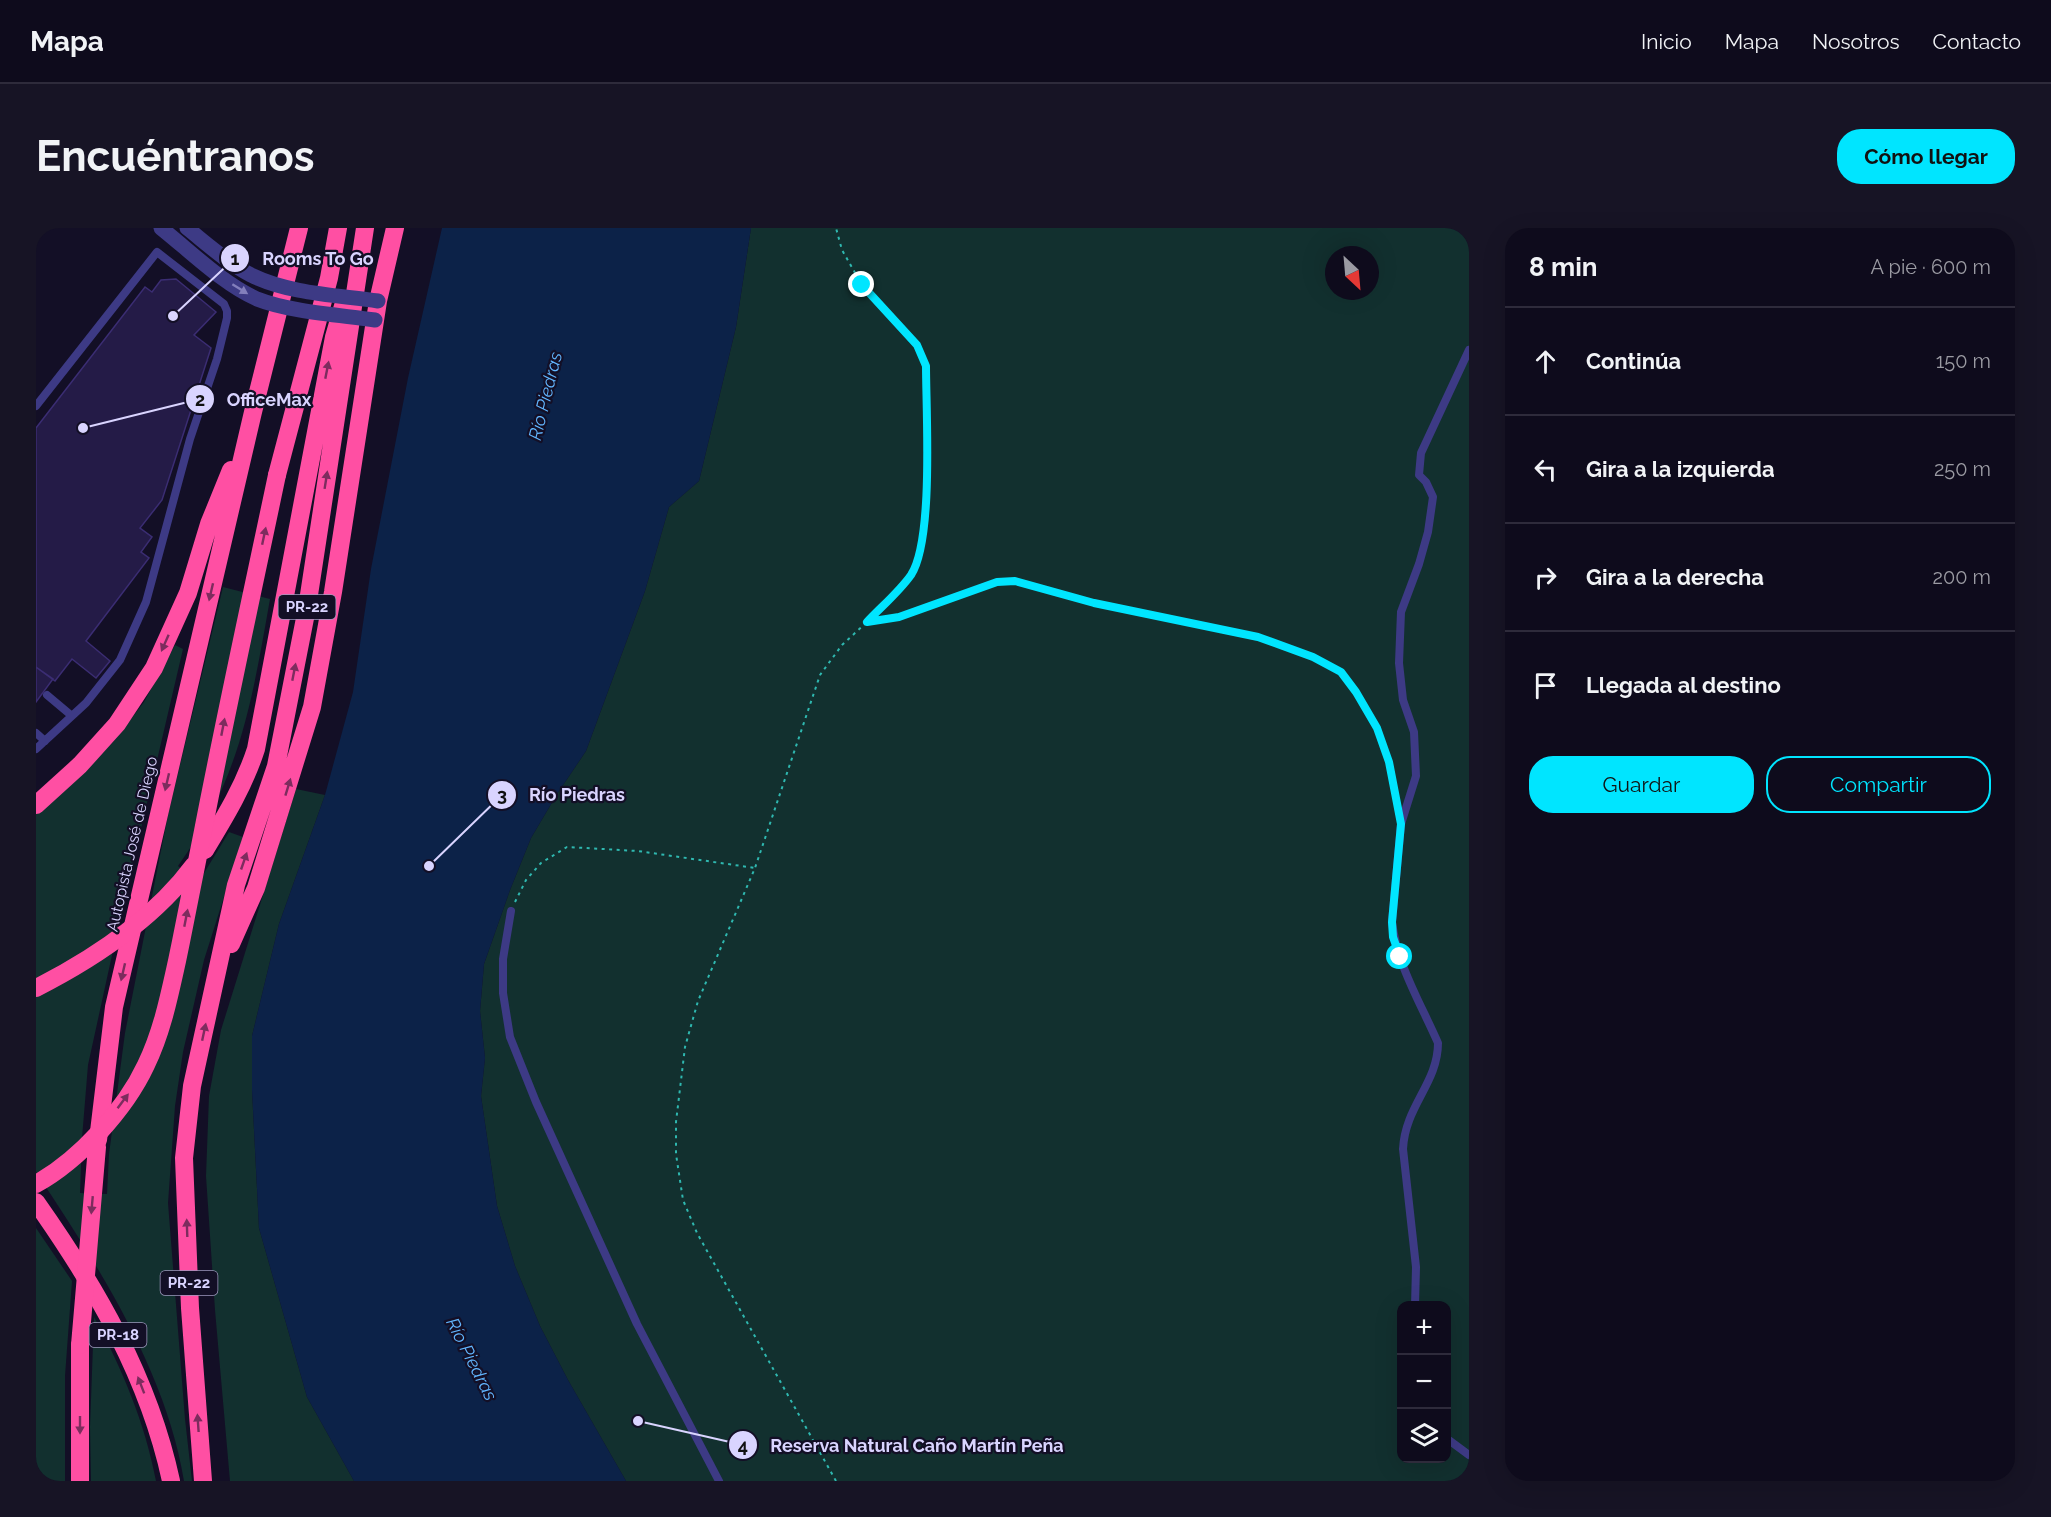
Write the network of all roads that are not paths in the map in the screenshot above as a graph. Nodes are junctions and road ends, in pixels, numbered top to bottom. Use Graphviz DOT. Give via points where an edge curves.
graph roads {
  1 [pos="160,228"];
  2 [pos="187,228"];
  3 [pos="299,228"];
  4 [pos="338,228"];
  5 [pos="365,228"];
  6 [pos="395,228"];
  7 [pos="360,253"];
  8 [pos="378,301"];
  9 [pos="375,321"];
  10 [pos="1469,350"];
  11 [pos="36,406"];
  12 [pos="254,412"];
  13 [pos="47,695"];
  14 [pos="72,716"];
  15 [pos="36,733"];
  16 [pos="45,741"];
  17 [pos="36,749"];
  18 [pos="36,805"];
  19 [pos="511,911"];
  20 [pos="215,978"];
  21 [pos="36,988"];
  22 [pos="36,1184"];
  23 [pos="36,1202"];
  24 [pos="1415,1301"];
  25 [pos="1451,1441"];
  26 [pos="1469,1455"];
  27 [pos="80,1481"];
  28 [pos="171,1481"];
  29 [pos="203,1481"];
  30 [pos="720,1481"];
  1 -- 9 [label="street, one-way, bridge" via="255,298"];
  2 -- 8 [label="street, bridge" via="234,264 271,282"];
  3 -- 12 [label="highway, Autopista José de Diego"];
  22 -- 4 [label="highway, one-way, bridge" via="78,1154 111,1118 140,1075 159,1036 277,475 329,278"];
  5 -- 7 [label="highway, PR-22"];
  6 -- 8 [label="highway"];
  20 -- 7 [label="highway, PR-22, one-way" via="236,885 276,766 307,608"];
  21 -- 7 [label="highway, one-way, bridge" via="119,938 176,887 205,850 248,774 256,749 334,337"];
  8 -- 9 [label="highway"];
  20 -- 9 [label="highway, one-way" via="256,888 312,707"];
  10 -- 24 [label="lane" via="1421,453 1419,475 1433,497 1428,532 1401,612 1399,663 1403,700 1414,732 1416,776 1401,824 1393,937 1438,1043 1433,1071 1404,1134 1416,1267"];
  11 -- 14 [label="lane" via="158,252 224,304 227,318 217,359 190,439 146,602 120,660"];
  12 -- 18 [label="highway, one-way" via="209,524 188,593 154,668 117,724"];
  12 -- 27 [label="highway, Autopista José de Diego, one-way, bridge" via="114,1007 80,1345"];
  13 -- 14 [label="lane"];
  14 -- 16 [label="lane"];
  15 -- 16 [label="lane"];
  16 -- 17 [label="lane"];
  19 -- 30 [label="lane" via="503,959 503,993 510,1036 637,1324"];
  29 -- 20 [label="highway, PR-22, one-way" via="189,1308 184,1158 192,1086"];
  28 -- 23 [label="highway, PR-18, one-way" via="136,1372 89,1281"];
  25 -- 26 [label="lane"];
}
